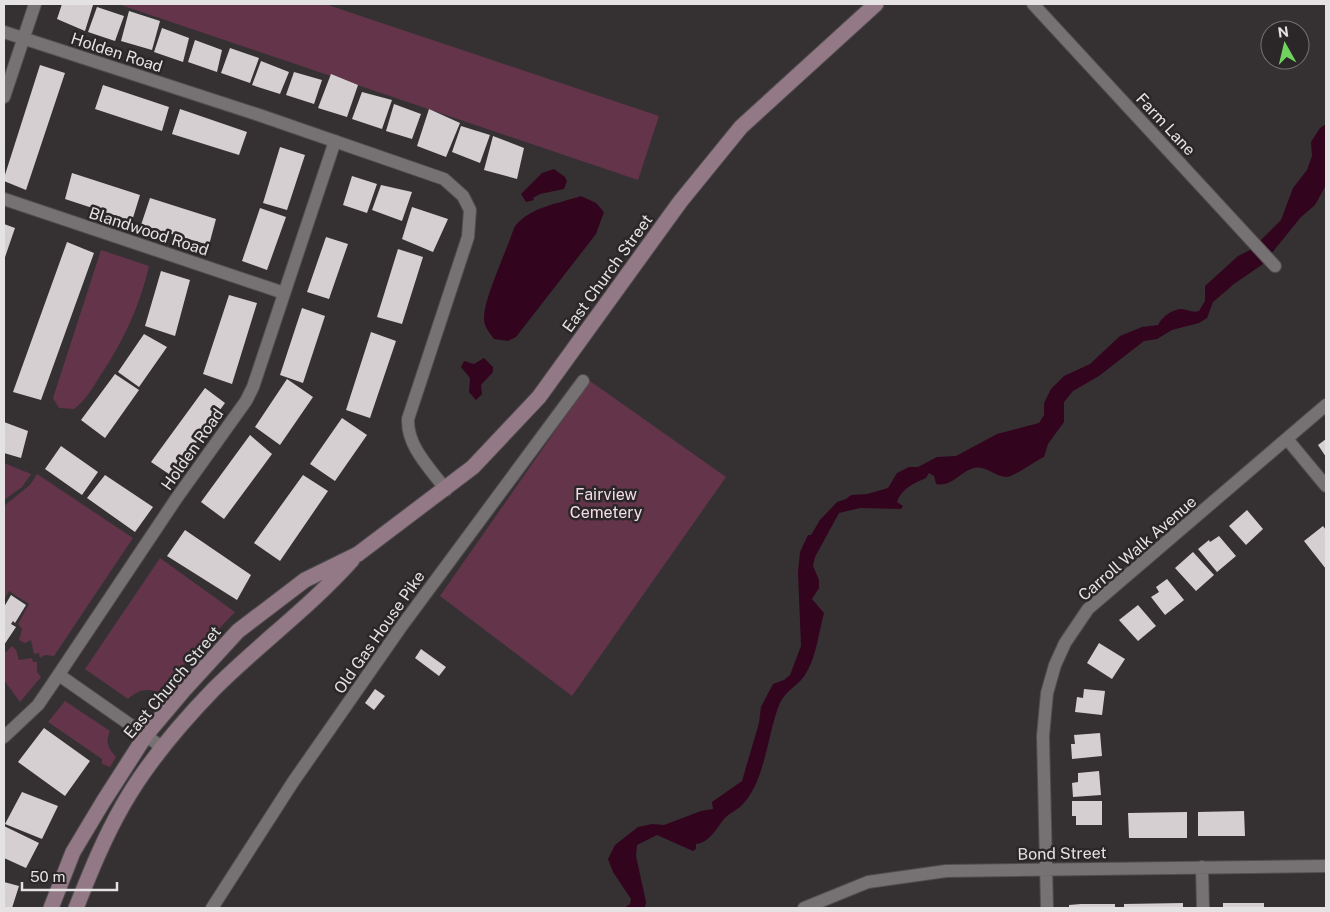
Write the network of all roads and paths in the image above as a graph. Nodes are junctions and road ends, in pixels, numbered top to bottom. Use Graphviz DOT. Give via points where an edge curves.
graph roads {
  1 [pos="35,4"];
  2 [pos="876,4"];
  3 [pos="1033,4"];
  4 [pos="4,32"];
  5 [pos="23,40"];
  6 [pos="4,97"];
  7 [pos="334,141"];
  8 [pos="4,199"];
  9 [pos="1275,266"];
  10 [pos="284,293"];
  11 [pos="583,381"];
  12 [pos="1326,405"];
  13 [pos="1287,439"];
  14 [pos="1326,486"];
  15 [pos="446,490"];
  16 [pos="358,554"];
  17 [pos="59,675"];
  18 [pos="146,735"];
  19 [pos="4,737"];
  20 [pos="162,747"];
  21 [pos="1326,866"];
  22 [pos="1202,867"];
  23 [pos="1046,870"];
  24 [pos="51,908"];
  25 [pos="76,908"];
  26 [pos="212,908"];
  27 [pos="804,908"];
  28 [pos="1047,908"];
  29 [pos="1203,908"];
  1 -- 5 [label="street"];
  2 -- 15 [label="main road, East Church Street" via="741,127 680,202 539,397 495,446"];
  3 -- 9 [label="street, Farm Lane"];
  4 -- 5 [label="street, Holden Road"];
  5 -- 6 [label="street"];
  5 -- 7 [label="street, Holden Road"];
  7 -- 10 [label="street, Holden Road"];
  7 -- 15 [label="street, Holden Road" via="444,179 463,196 470,210 468,238 408,418 411,441"];
  8 -- 10 [label="street, Blandwood Road"];
  10 -- 17 [label="street, Holden Road" via="246,400"];
  11 -- 26 [label="street, Old Gas House Pike" via="401,627"];
  12 -- 13 [label="street, Carroll Walk Avenue"];
  13 -- 14 [label="street"];
  13 -- 23 [label="street, Carroll Walk Avenue" via="1088,609 1065,643 1055,664 1048,693 1043,736"];
  15 -- 16 [label="main road, East Church Street"];
  16 -- 18 [label="main road, East Church Street" via="305,580 238,632"];
  16 -- 20 [label="main road, East Church Street" via="324,591 276,630 213,690"];
  17 -- 18 [label="street"];
  17 -- 19 [label="street, Holden Road" via="38,705"];
  18 -- 20 [label="street"];
  18 -- 24 [label="main road, East Church Street" via="73,852"];
  20 -- 25 [label="main road, East Church Street" via="123,804 100,848"];
  21 -- 22 [label="street, Bond Street"];
  22 -- 23 [label="street, Bond Street"];
  22 -- 29 [label="street"];
  23 -- 27 [label="street, Bond Street" via="946,871 868,882"];
  23 -- 28 [label="street, Carroll Walk Avenue"];
}
